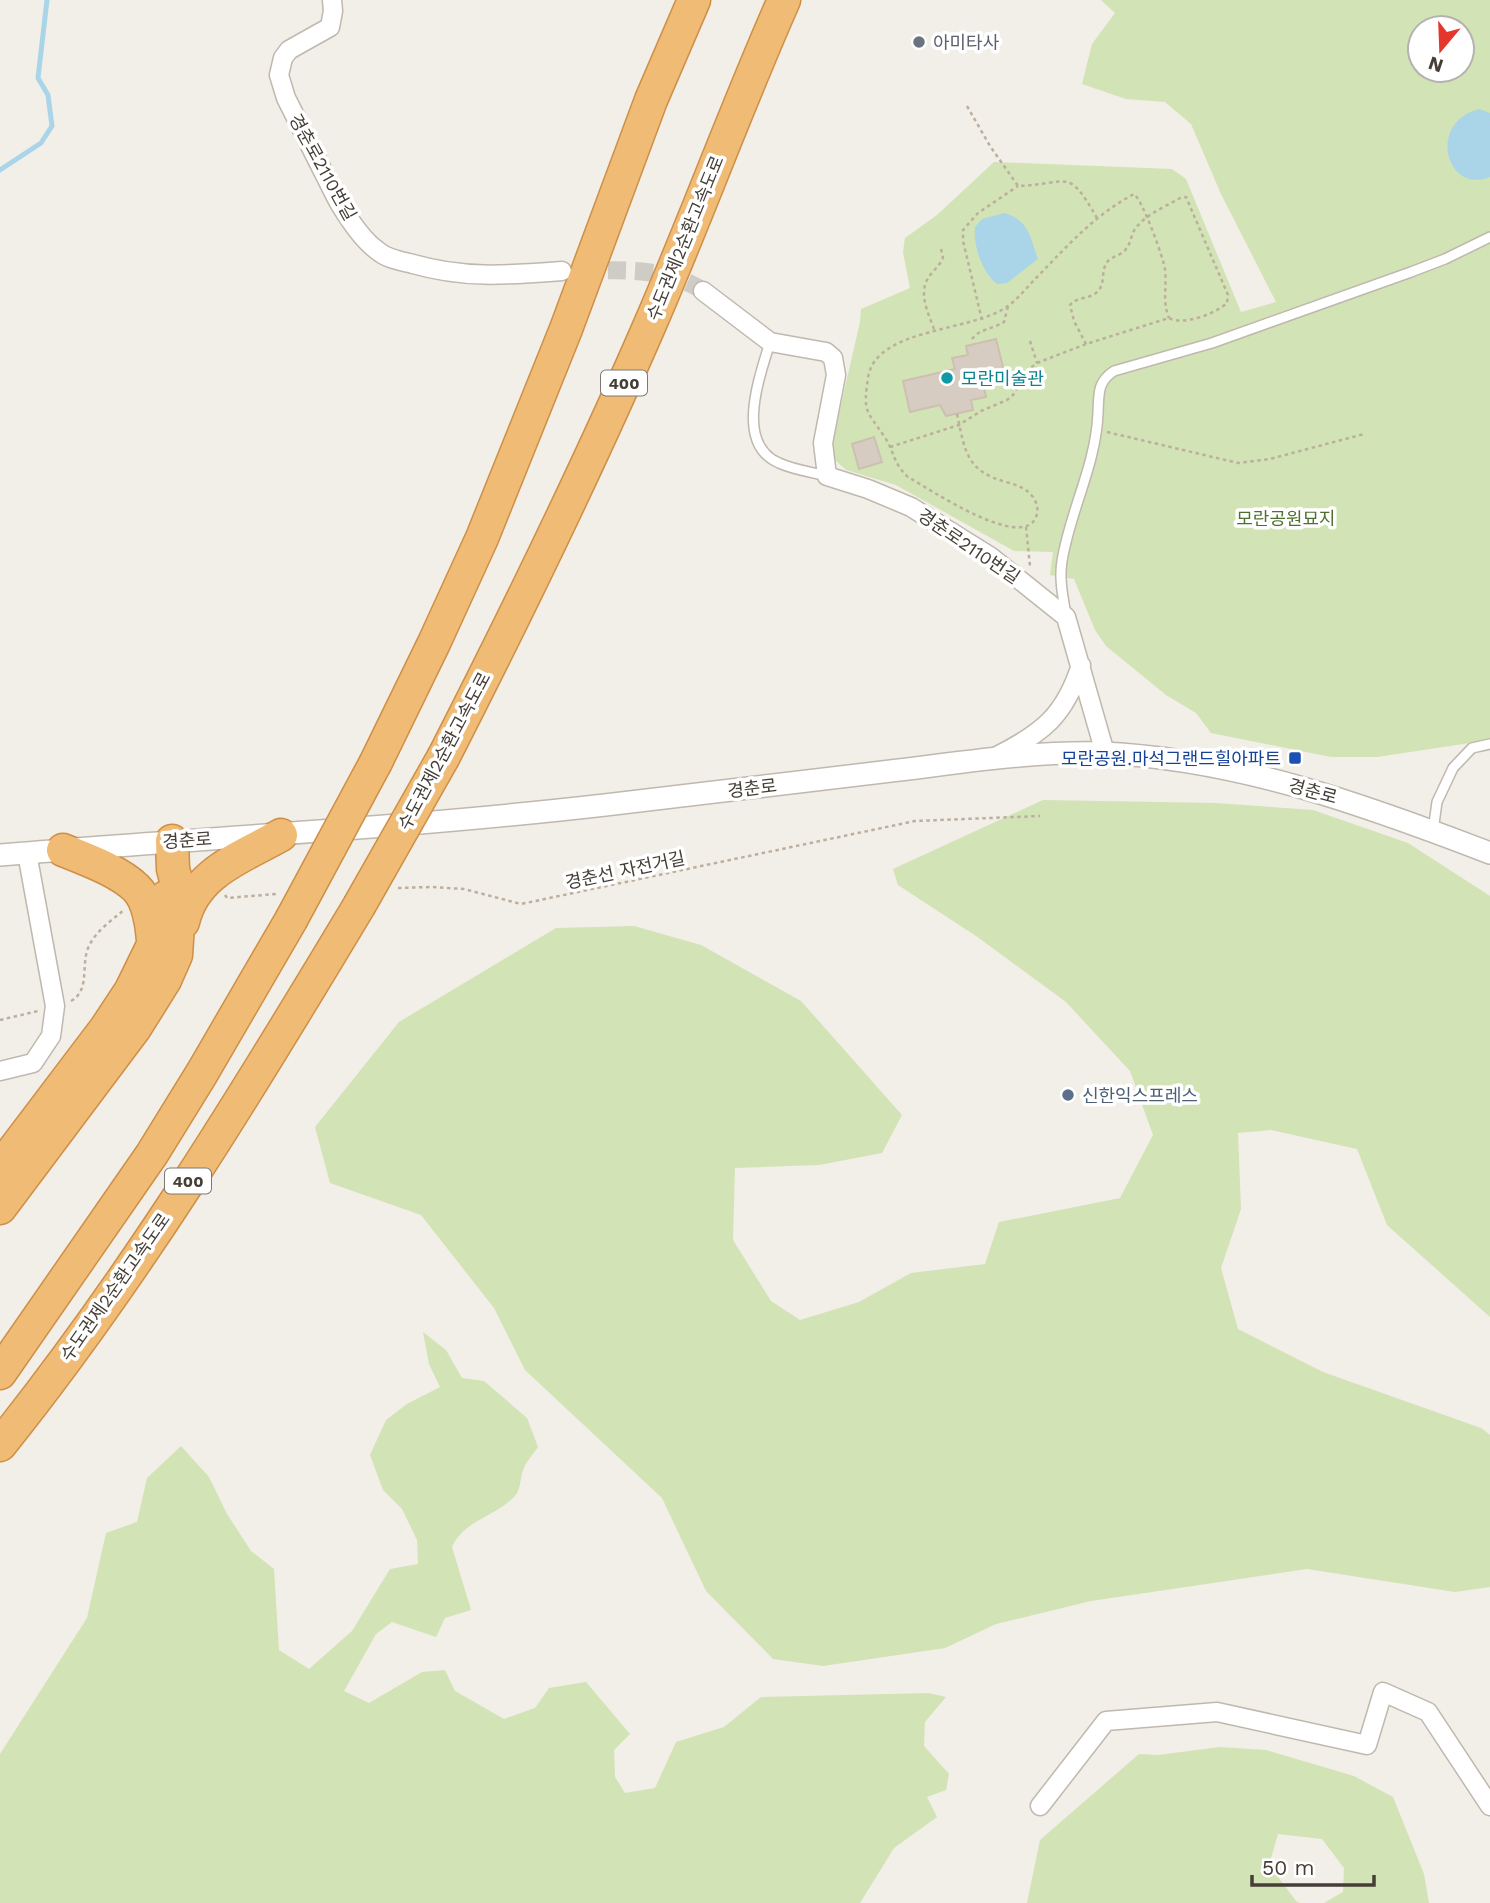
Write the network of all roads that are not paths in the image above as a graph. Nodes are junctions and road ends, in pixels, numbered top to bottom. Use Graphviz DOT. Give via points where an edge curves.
graph roads {
  1 [pos="332,0"];
  2 [pos="694,0"];
  3 [pos="784,0"];
  4 [pos="1490,237"];
  5 [pos="562,271"];
  6 [pos="703,291"];
  7 [pos="769,342"];
  8 [pos="827,476"];
  9 [pos="1066,617"];
  10 [pos="1081,665"];
  11 [pos="1490,744"];
  12 [pos="1105,754"];
  13 [pos="992,759"];
  14 [pos="1433,831"];
  15 [pos="281,835"];
  16 [pos="63,850"];
  17 [pos="27,853"];
  18 [pos="1490,853"];
  19 [pos="0,855"];
  20 [pos="173,855"];
  21 [pos="165,950"];
  22 [pos="0,1072"];
  23 [pos="0,1168"];
  24 [pos="0,1208"];
  25 [pos="56,1294"];
  26 [pos="0,1354"];
  27 [pos="0,1373"];
  28 [pos="2,1442"];
  29 [pos="1040,1806"];
  30 [pos="1490,1806"];
  1 -- 5 [label="street, 경춘로2110번길" via="330,27 289,50 279,75 338,201 375,250 461,275"];
  2 -- 25 [label="highway, 400, bridge" via="482,538 376,762 287,907 202,1073"];
  3 -- 28 [label="highway, 수도권제2순환고속도로 / 400, bridge" via="594,450 444,756 359,906 226,1123 132,1266"];
  4 -- 9 [label="lane" via="1446,259 1212,343 1114,370 1100,383 1090,463 1062,559"];
  6 -- 7 [label="street"];
  7 -- 8 [label="lane" via="754,400 757,439 779,463"];
  7 -- 8 [label="street" via="825,352 834,358 836,375 823,443"];
  8 -- 9 [label="street, 경춘로2110번길" via="911,508 969,542"];
  9 -- 10 [label="street"];
  10 -- 12 [label="street"];
  10 -- 13 [label="street" via="1071,694 1052,722"];
  11 -- 14 [label="lane" via="1472,748 1453,768 1437,802"];
  12 -- 13 [label="street, 경춘로"];
  12 -- 14 [label="street, 경춘로" via="1189,762 1303,787"];
  13 -- 15 [label="street, 경춘로" via="601,806"];
  14 -- 18 [label="street, 경춘로"];
  15 -- 20 [label="street, 경춘로"];
  15 -- 21 [label="highway" via="199,886"];
  16 -- 17 [label="street, 경춘로"];
  16 -- 20 [label="street, 경춘로"];
  16 -- 21 [label="highway" via="138,889"];
  17 -- 19 [label="street, 경춘로"];
  17 -- 22 [label="street" via="55,1006 51,1036 33,1063"];
  20 -- 21 [label="highway" via="180,895"];
  21 -- 23 [label="highway"];
  21 -- 24 [label="highway" via="165,980 135,1028"];
  25 -- 26 [label="highway"];
  25 -- 27 [label="highway, 400"];
  29 -- 30 [label="street" via="1106,1721 1217,1712 1367,1745 1383,1692 1428,1712"];
}
